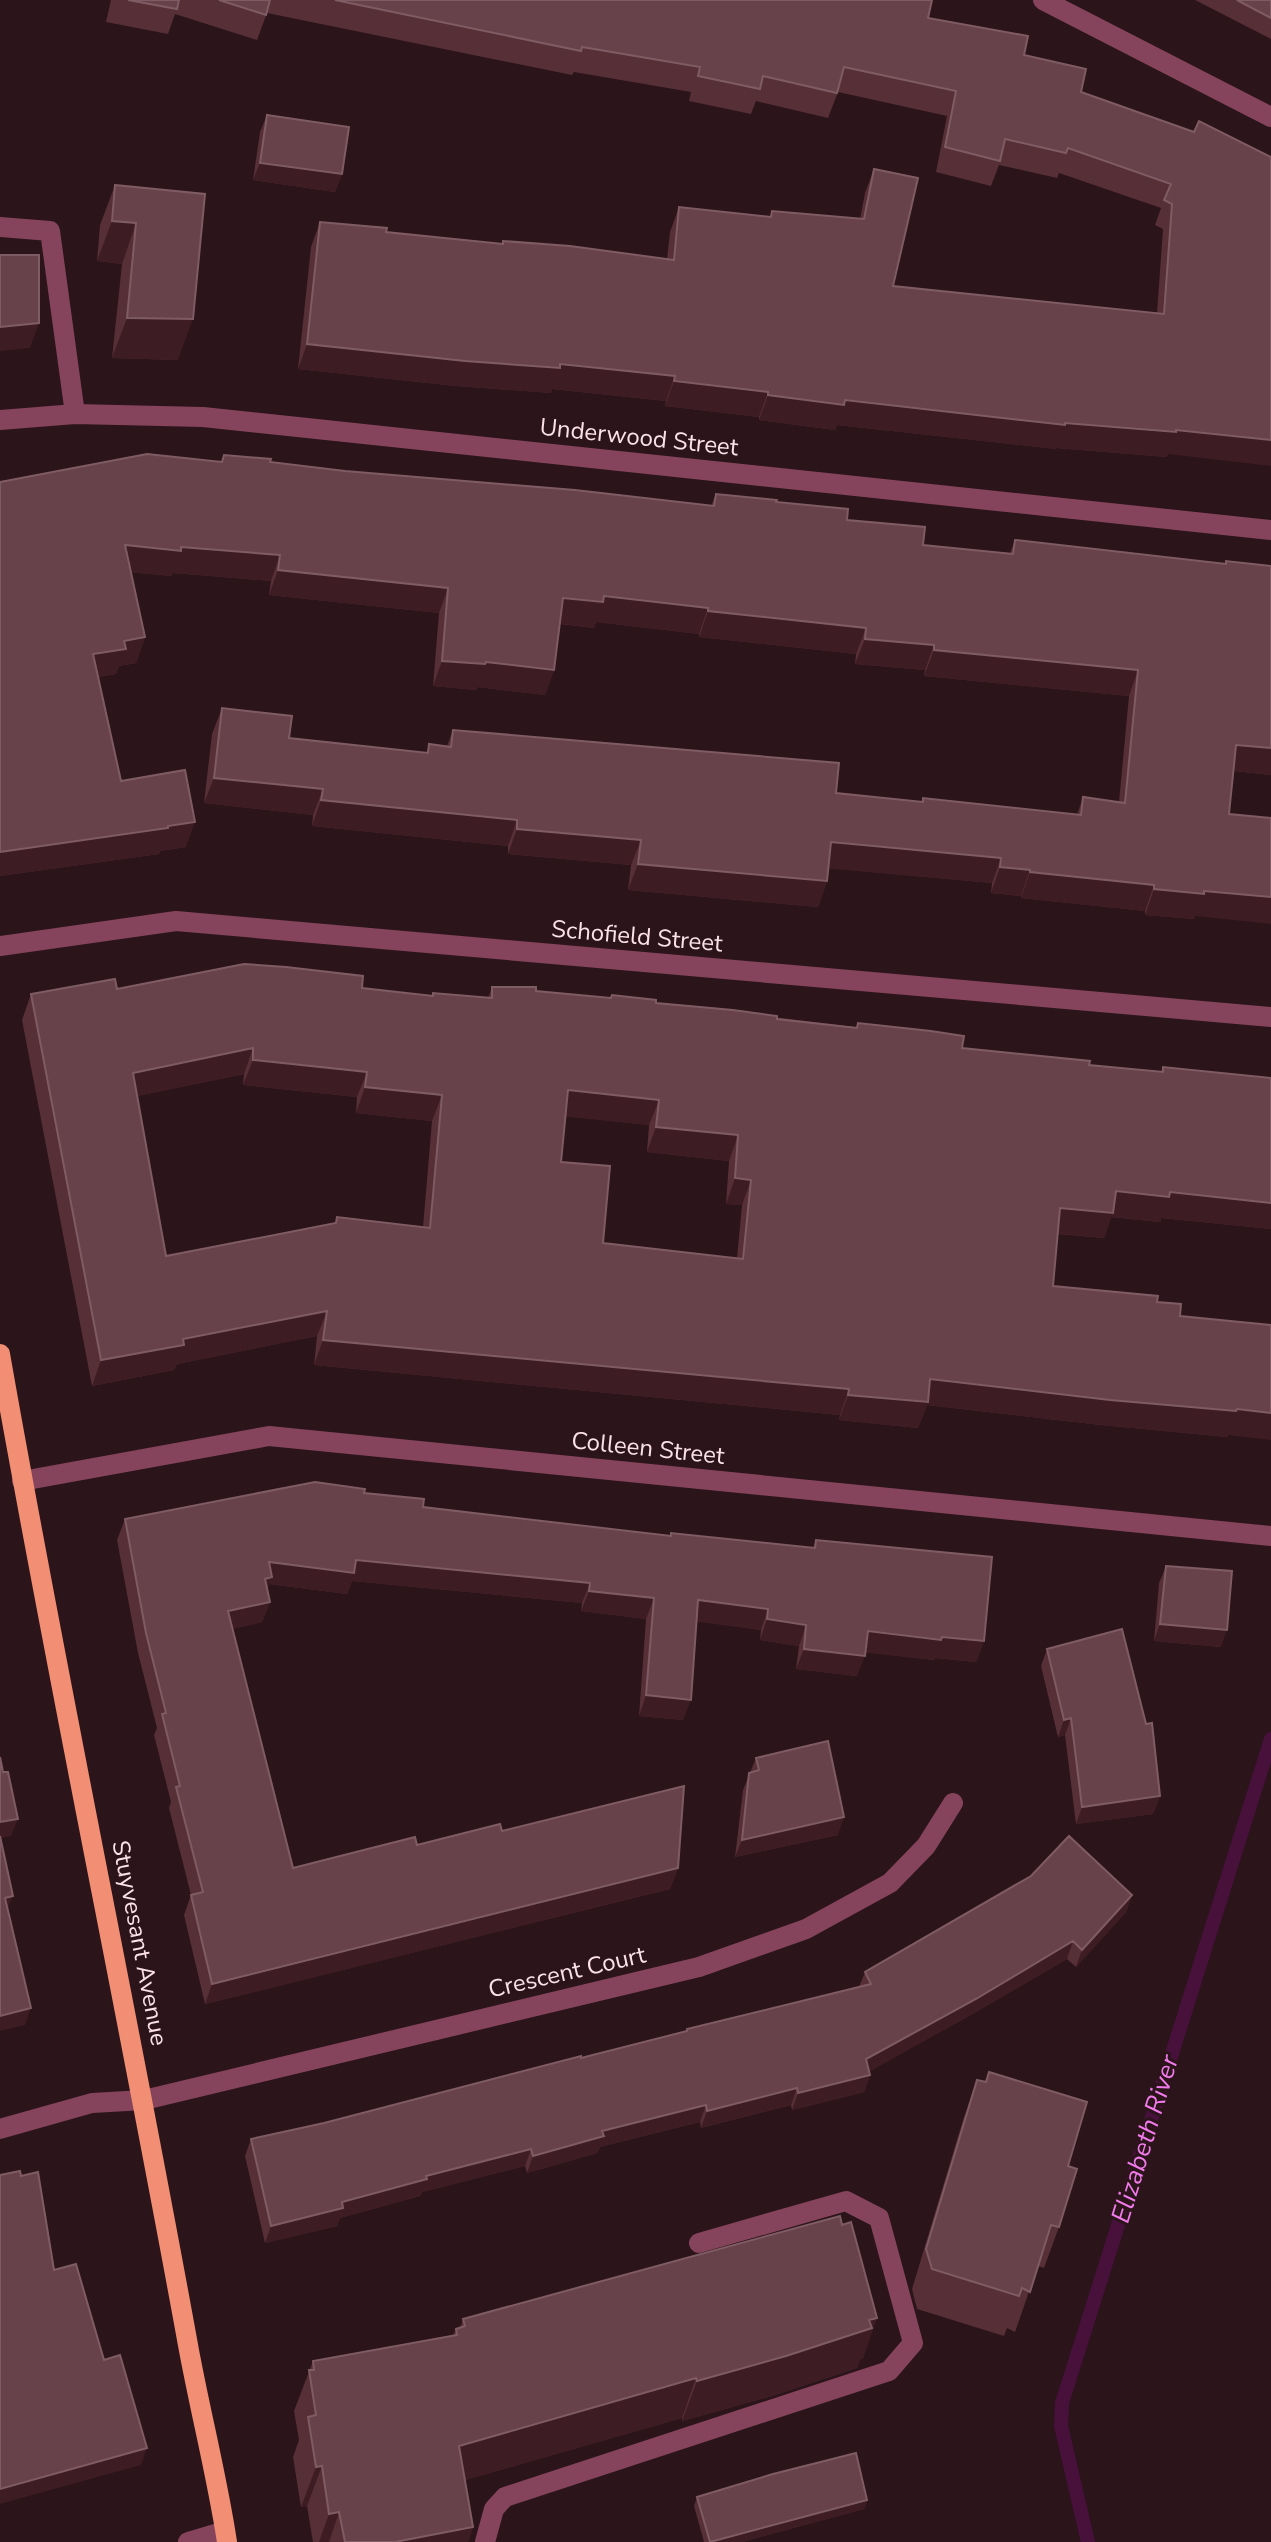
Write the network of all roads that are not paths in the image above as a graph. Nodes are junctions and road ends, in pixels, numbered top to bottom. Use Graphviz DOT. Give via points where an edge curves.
graph roads {
  1 [pos="1043,0"];
  2 [pos="1271,117"];
  3 [pos="0,227"];
  4 [pos="75,414"];
  5 [pos="0,420"];
  6 [pos="1271,530"];
  7 [pos="0,946"];
  8 [pos="1271,1017"];
  9 [pos="0,1354"];
  10 [pos="22,1481"];
  11 [pos="1271,1536"];
  12 [pos="953,1803"];
  13 [pos="144,2100"];
  14 [pos="0,2129"];
  15 [pos="699,2243"];
  16 [pos="226,2536"];
  17 [pos="188,2542"];
  18 [pos="485,2542"];
  1 -- 2 [label="street"];
  3 -- 4 [label="street" via="50,231"];
  4 -- 5 [label="street, Underwood Street"];
  4 -- 6 [label="street, Underwood Street" via="203,417"];
  7 -- 8 [label="street, Schofield Street" via="176,921"];
  9 -- 10 [label="main road, Stuyvesant Avenue"];
  10 -- 11 [label="street, Colleen Street" via="269,1436"];
  10 -- 13 [label="main road, Stuyvesant Avenue"];
  12 -- 13 [label="street, Crescent Court" via="926,1846 890,1883 806,1929 699,1967"];
  13 -- 14 [label="street, Crescent Court" via="92,2103"];
  13 -- 16 [label="main road, Stuyvesant Avenue"];
  15 -- 18 [label="street" via="846,2201 879,2218 913,2343 889,2371 505,2497 494,2509"];
  16 -- 17 [label="street"];
}
